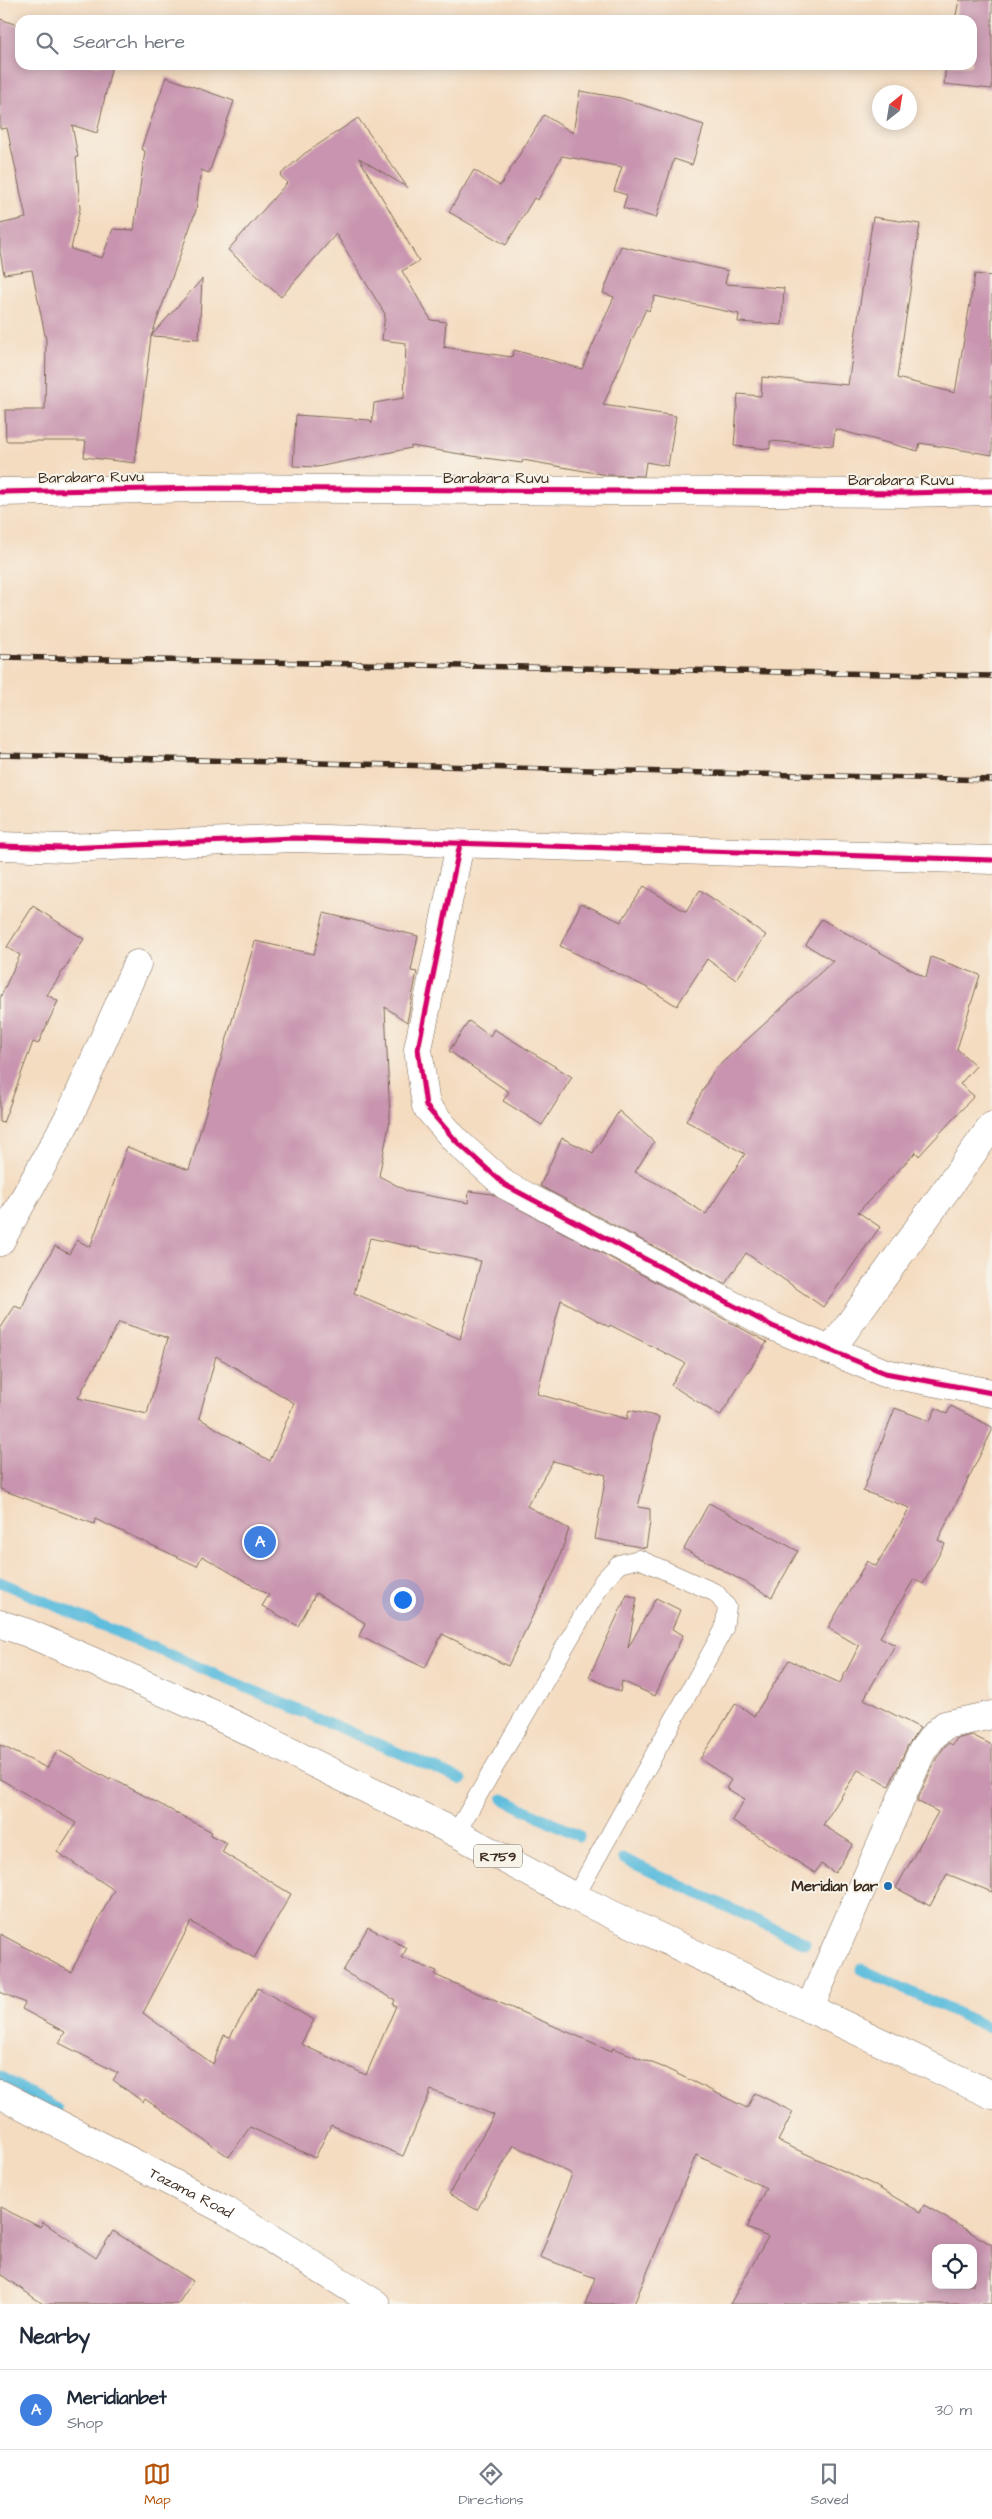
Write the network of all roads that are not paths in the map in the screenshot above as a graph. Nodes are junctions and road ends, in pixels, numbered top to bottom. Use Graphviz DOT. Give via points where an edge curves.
graph roads {
  1 [pos="0,492"];
  2 [pos="992,492"];
  3 [pos="460,844"];
  4 [pos="0,846"];
  5 [pos="992,860"];
  6 [pos="137,964"];
  7 [pos="992,1126"];
  8 [pos="0,1242"];
  9 [pos="830,1351"];
  10 [pos="992,1393"];
  11 [pos="0,1624"];
  12 [pos="992,1716"];
  13 [pos="456,1833"];
  14 [pos="575,1898"];
  15 [pos="809,2009"];
  16 [pos="0,2094"];
  17 [pos="992,2095"];
  18 [pos="376,2304"];
  1 -- 2 [label="street, Barabara Ruvu" via="212,488"];
  3 -- 4 [label="street" via="294,838 66,848"];
  3 -- 5 [label="street"];
  3 -- 9 [label="street" via="418,1049 426,1106 457,1142 505,1185 772,1326"];
  6 -- 8 [label="street" via="70,1115"];
  7 -- 9 [label="street"];
  9 -- 10 [label="street" via="885,1373"];
  11 -- 13 [label="street, R759" via="28,1633 211,1713"];
  12 -- 15 [label="street" via="945,1725 922,1751"];
  13 -- 14 [label="street, R759"];
  13 -- 14 [label="lane" via="603,1581 619,1564 639,1559 716,1593 727,1607 724,1629"];
  14 -- 15 [label="street, R759"];
  15 -- 17 [label="street, R759"];
  16 -- 18 [label="street, Tazama Road" via="225,2210"];
}
